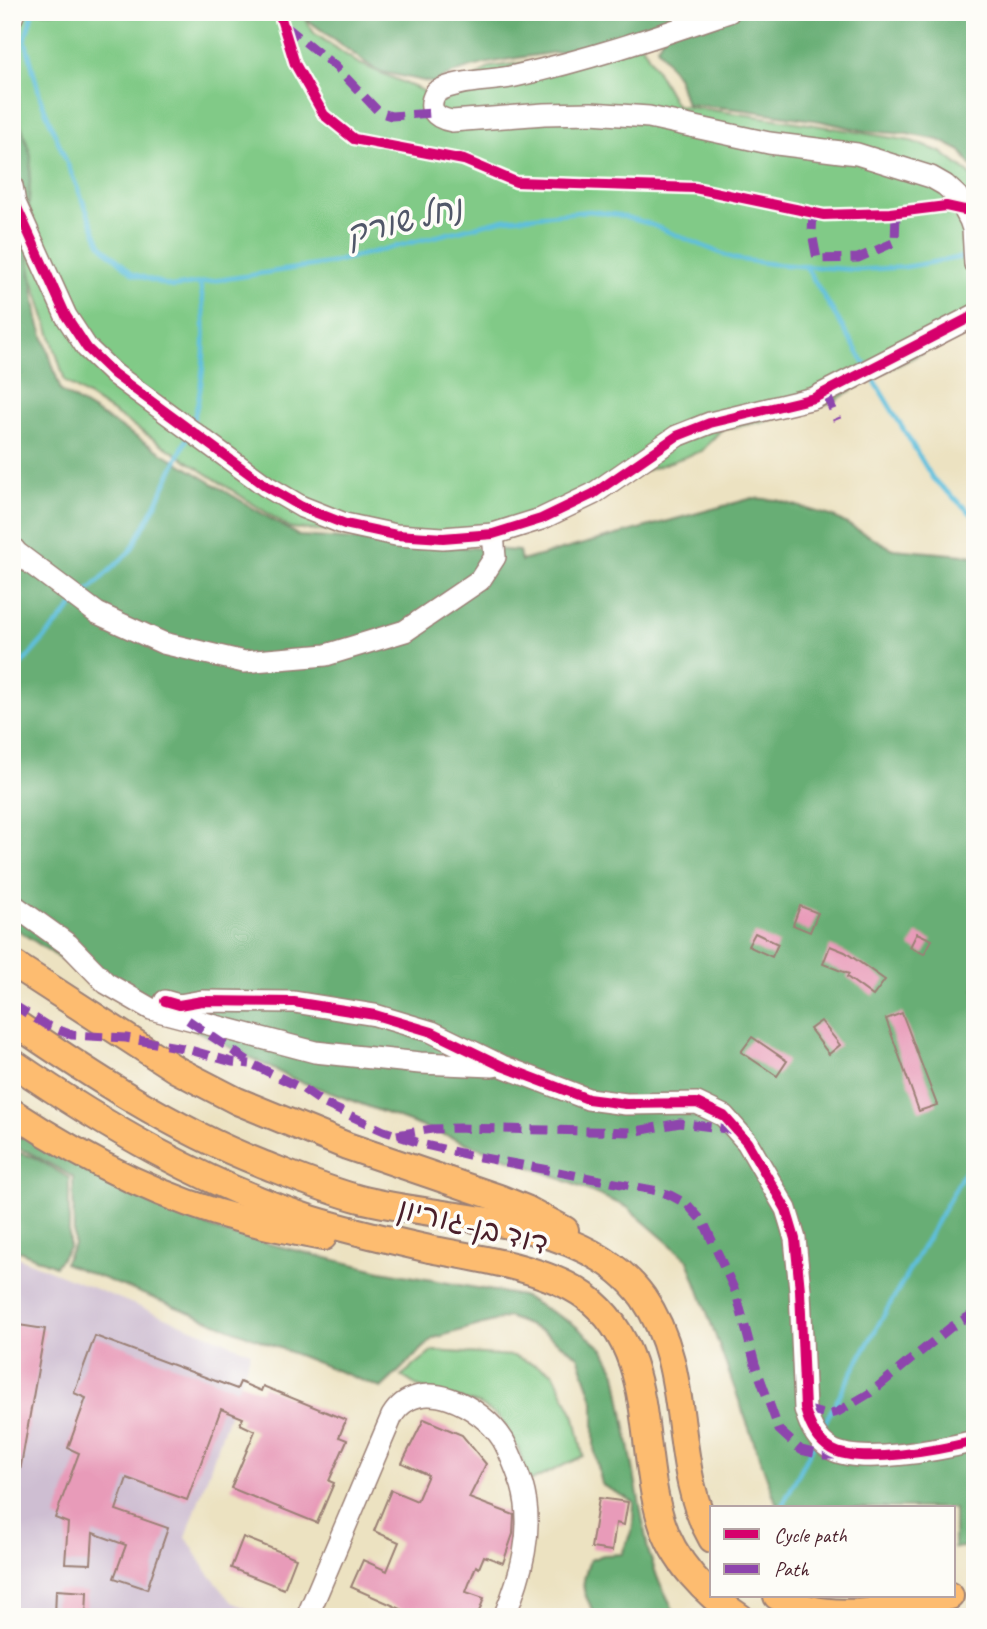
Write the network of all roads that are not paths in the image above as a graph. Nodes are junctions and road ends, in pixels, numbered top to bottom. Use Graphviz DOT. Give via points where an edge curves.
graph roads {
  1 [pos="14,12"];
  2 [pos="729,12"];
  3 [pos="12,18"];
  4 [pos="12,186"];
  5 [pos="975,264"];
  6 [pos="975,315"];
  7 [pos="493,534"];
  8 [pos="12,547"];
  9 [pos="12,904"];
  10 [pos="12,963"];
  11 [pos="165,1001"];
  12 [pos="12,1021"];
  13 [pos="12,1062"];
  14 [pos="502,1066"];
  15 [pos="12,1112"];
  16 [pos="422,1247"];
  17 [pos="627,1277"];
  18 [pos="975,1441"];
  19 [pos="710,1535"];
  20 [pos="975,1591"];
  21 [pos="710,1594"];
  22 [pos="956,1594"];
  23 [pos="714,1598"];
  24 [pos="782,1598"];
  25 [pos="936,1598"];
  26 [pos="307,1617"];
  27 [pos="504,1617"];
  28 [pos="740,1617"];
  1 -- 3 [label="street"];
  2 -- 5 [label="street" via="615,51 512,77 453,85 436,92 433,113 452,121 591,113 649,117 769,143 857,154 931,177 957,196 970,220"];
  4 -- 7 [label="street" via="66,316 87,348 185,428 266,486 345,524 396,536"];
  6 -- 7 [label="street" via="814,398 710,422 677,436 593,494 541,519"];
  7 -- 8 [label="street" via="495,557 480,580 405,631 326,655 244,662 163,642 97,613"];
  9 -- 14 [label="street" via="69,946 106,983 151,1009 315,1052"];
  10 -- 17 [label="main road" via="177,1070 237,1101 526,1209 577,1237"];
  11 -- 14 [label="street" via="179,1005 202,1000 294,1002 345,1009 405,1022"];
  12 -- 17 [label="main road, דוד בן-גוריון" via="115,1090 258,1162 360,1199 550,1237 586,1250"];
  13 -- 16 [label="main road, דוד בן-גוריון" via="110,1127 238,1190 309,1218"];
  14 -- 18 [label="street" via="601,1102 697,1103 724,1116 747,1142 786,1209 795,1239 805,1409 816,1435 831,1449 856,1455 909,1453"];
  15 -- 16 [label="main road" via="73,1148 176,1198 243,1220 323,1237"];
  16 -- 21 [label="main road, דוד בן-גוריון" via="556,1281 607,1316 623,1338 639,1384 661,1523 676,1552"];
  17 -- 19 [label="main road, דוד בן-גוריון" via="659,1325 672,1361 693,1495"];
  20 -- 22 [label="main road"];
  23 -- 28 [label="main road, דוד בן-גוריון"];
  24 -- 25 [label="main road" via="804,1608 864,1612"];
  26 -- 27 [label="street" via="392,1416 400,1405 424,1394 465,1406 486,1420 503,1440 523,1487 525,1550"];
}
